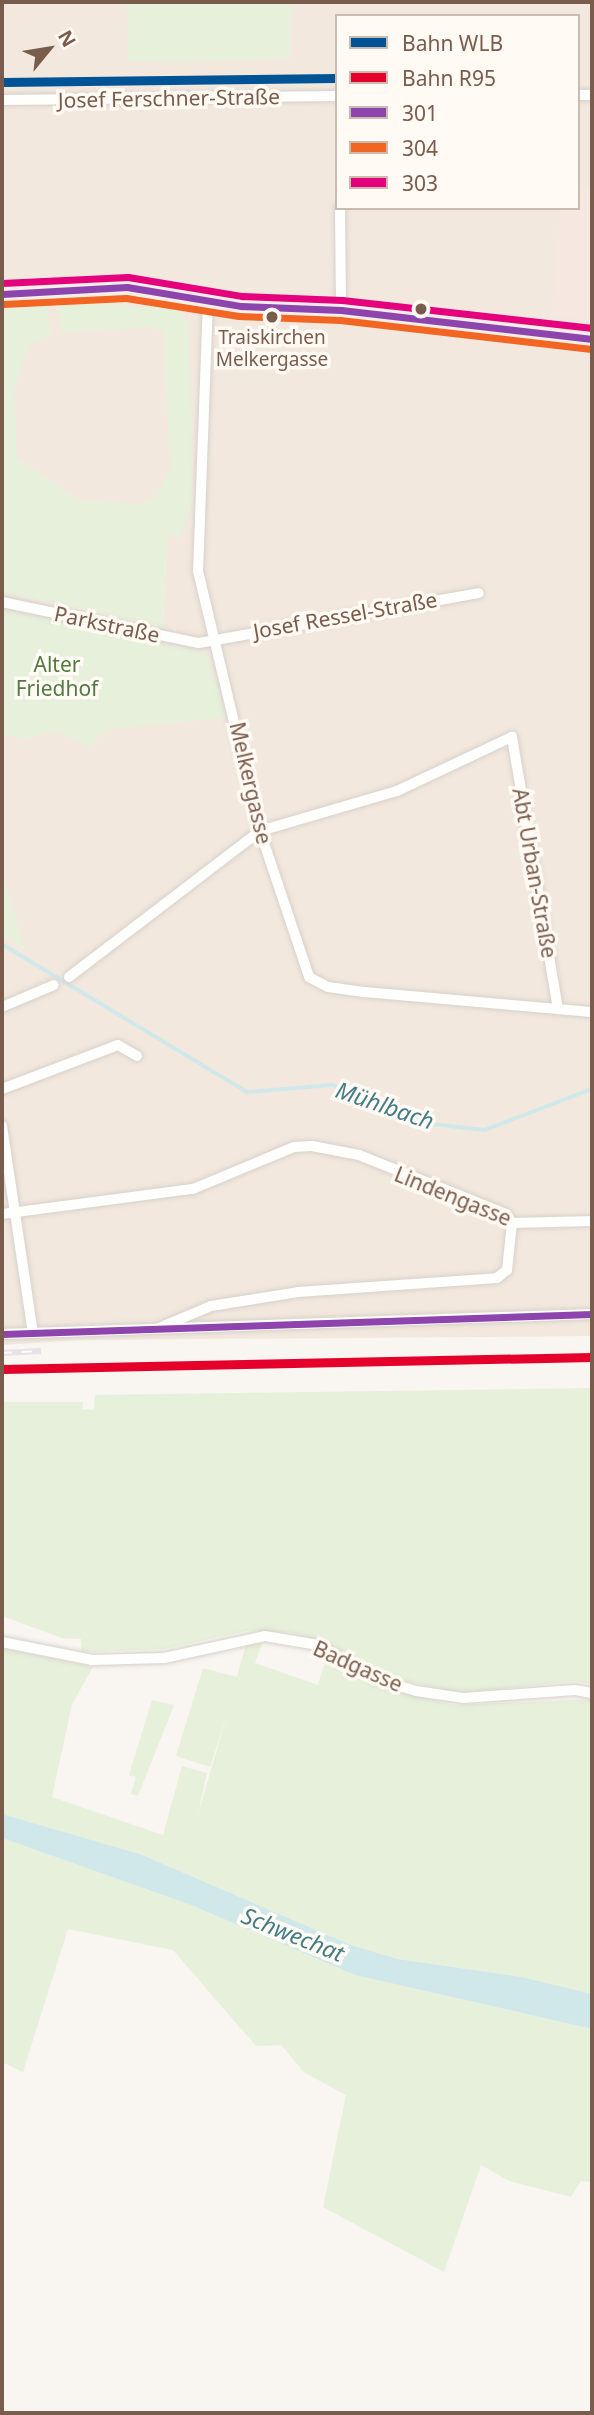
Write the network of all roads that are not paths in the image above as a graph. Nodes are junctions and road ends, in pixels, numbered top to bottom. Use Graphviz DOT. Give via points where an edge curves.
graph roads {
  1 [pos="335,96"];
  2 [pos="2,100"];
  3 [pos="341,210"];
  4 [pos="2,294"];
  5 [pos="208,300"];
  6 [pos="341,310"];
  7 [pos="592,338"];
  8 [pos="479,593"];
  9 [pos="2,602"];
  10 [pos="211,639"];
  11 [pos="260,831"];
  12 [pos="69,977"];
  13 [pos="54,985"];
  14 [pos="2,1007"];
  15 [pos="558,1009"];
  16 [pos="592,1012"];
  17 [pos="137,1056"];
  18 [pos="2,1089"];
  19 [pos="2,1126"];
  20 [pos="18,1212"];
  21 [pos="2,1214"];
  22 [pos="592,1221"];
  23 [pos="512,1223"];
  24 [pos="592,1314"];
  25 [pos="157,1328"];
  26 [pos="33,1332"];
  27 [pos="2,1334"];
  28 [pos="2,1642"];
  29 [pos="592,1693"];
  1 -- 2 [label="street, Josef Ferschner-Straße"];
  3 -- 6 [label="street"];
  4 -- 5 [label="main road" via="127,287"];
  5 -- 6 [label="main road"];
  5 -- 10 [label="street, Melkergasse" via="198,570"];
  6 -- 7 [label="main road"];
  8 -- 10 [label="street, Josef Ressel-Straße"];
  9 -- 10 [label="street, Parkstraße" via="199,643"];
  10 -- 11 [label="street, Melkergasse" via="237,723"];
  11 -- 12 [label="street"];
  11 -- 15 [label="street, Melkergasse" via="304,968 316,982 364,992"];
  11 -- 15 [label="street, Abt Urban-Straße" via="397,791 512,737"];
  13 -- 14 [label="street"];
  15 -- 16 [label="street, Melkergasse"];
  17 -- 18 [label="street" via="118,1045"];
  19 -- 20 [label="street"];
  20 -- 21 [label="street, Lindengasse"];
  20 -- 23 [label="street, Lindengasse" via="192,1189 294,1147 344,1149 506,1214"];
  20 -- 26 [label="street"];
  22 -- 23 [label="street, Lindengasse"];
  23 -- 25 [label="street" via="507,1270 497,1279 298,1292 211,1306"];
  24 -- 25 [label="street"];
  25 -- 26 [label="street"];
  26 -- 27 [label="street"];
  28 -- 29 [label="street, Badgasse" via="92,1660 164,1658 265,1636 318,1645 377,1679 415,1691 464,1699 575,1690"];
}
